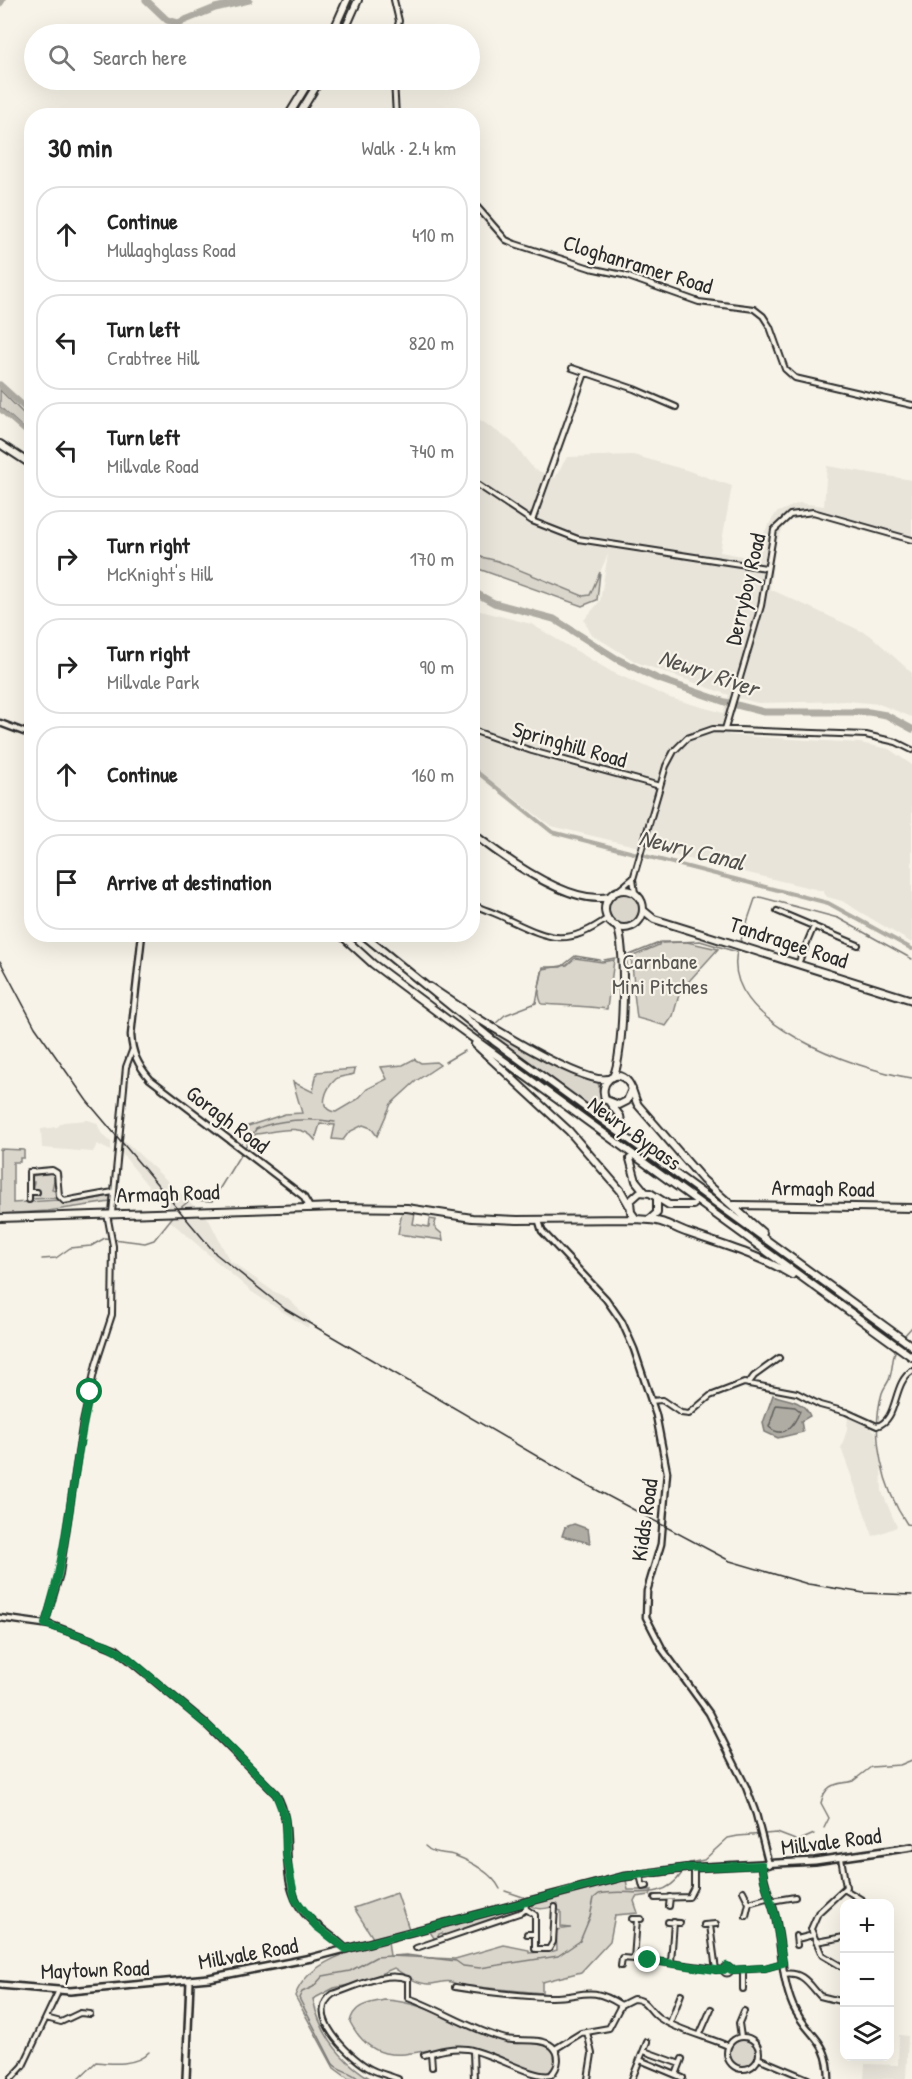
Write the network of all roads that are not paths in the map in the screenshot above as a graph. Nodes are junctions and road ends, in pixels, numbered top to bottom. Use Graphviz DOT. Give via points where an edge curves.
graph roads {
  1 [pos="346,0"];
  2 [pos="358,0"];
  3 [pos="394,0"];
  4 [pos="336,24"];
  5 [pos="348,24"];
  6 [pos="398,24"];
  7 [pos="304,90"];
  8 [pos="314,90"];
  9 [pos="395,90"];
  10 [pos="293,108"];
  11 [pos="303,108"];
  12 [pos="396,108"];
  13 [pos="480,210"];
  14 [pos="572,368"];
  15 [pos="585,374"];
  16 [pos="912,405"];
  17 [pos="676,407"];
  18 [pos="0,444"];
  19 [pos="24,460"];
  20 [pos="480,486"];
  21 [pos="532,521"];
  22 [pos="912,540"];
  23 [pos="766,568"];
  24 [pos="0,723"];
  25 [pos="725,729"];
  26 [pos="24,732"];
  27 [pos="480,733"];
  28 [pos="912,750"];
  29 [pos="660,786"];
  30 [pos="480,839"];
  31 [pos="633,879"];
  32 [pos="619,890"];
  33 [pos="634,893"];
  34 [pos="609,897"];
  35 [pos="594,899"];
  36 [pos="480,907"];
  37 [pos="643,910"];
  38 [pos="777,911"];
  39 [pos="607,916"];
  40 [pos="640,919"];
  41 [pos="654,919"];
  42 [pos="633,925"];
  43 [pos="617,926"];
  44 [pos="814,926"];
  45 [pos="141,942"];
  46 [pos="349,942"];
  47 [pos="371,942"];
  48 [pos="858,945"];
  49 [pos="622,948"];
  50 [pos="798,964"];
  51 [pos="397,965"];
  52 [pos="912,1000"];
  53 [pos="448,1020"];
  54 [pos="132,1051"];
  55 [pos="619,1065"];
  56 [pos="611,1078"];
  57 [pos="625,1078"];
  58 [pos="632,1089"];
  59 [pos="627,1101"];
  60 [pos="610,1103"];
  61 [pos="620,1116"];
  62 [pos="623,1132"];
  63 [pos="630,1159"];
  64 [pos="636,1180"];
  65 [pos="29,1192"];
  66 [pos="37,1192"];
  67 [pos="114,1192"];
  68 [pos="645,1192"];
  69 [pos="633,1197"];
  70 [pos="657,1199"];
  71 [pos="29,1200"];
  72 [pos="669,1205"];
  73 [pos="693,1205"];
  74 [pos="734,1205"];
  75 [pos="629,1207"];
  76 [pos="310,1208"];
  77 [pos="912,1208"];
  78 [pos="110,1213"];
  79 [pos="657,1213"];
  80 [pos="0,1218"];
  81 [pos="617,1218"];
  82 [pos="636,1219"];
  83 [pos="649,1220"];
  84 [pos="539,1221"];
  85 [pos="786,1255"];
  86 [pos="817,1288"];
  87 [pos="912,1346"];
  88 [pos="912,1357"];
  89 [pos="779,1358"];
  90 [pos="912,1371"];
  91 [pos="748,1384"];
  92 [pos="651,1401"];
  93 [pos="0,1618"];
  94 [pos="45,1624"];
  95 [pos="912,1847"];
  96 [pos="841,1858"];
  97 [pos="762,1865"];
  98 [pos="769,1865"];
  99 [pos="694,1867"];
  100 [pos="640,1874"];
  101 [pos="647,1886"];
  102 [pos="844,1889"];
  103 [pos="743,1891"];
  104 [pos="670,1897"];
  105 [pos="795,1897"];
  106 [pos="655,1898"];
  107 [pos="770,1899"];
  108 [pos="858,1899"];
  109 [pos="525,1902"];
  110 [pos="749,1903"];
  111 [pos="669,1906"];
  112 [pos="555,1907"];
  113 [pos="526,1909"];
  114 [pos="746,1916"];
  115 [pos="637,1919"];
  116 [pos="680,1923"];
  117 [pos="717,1923"];
  118 [pos="710,1924"];
  119 [pos="704,1925"];
  120 [pos="527,1934"];
  121 [pos="535,1934"];
  122 [pos="813,1935"];
  123 [pos="840,1938"];
  124 [pos="816,1942"];
  125 [pos="798,1945"];
  126 [pos="416,1948"];
  127 [pos="346,1949"];
  128 [pos="634,1959"];
  129 [pos="671,1962"];
  130 [pos="783,1963"];
  131 [pos="621,1966"];
  132 [pos="840,1966"];
  133 [pos="716,1970"];
  134 [pos="743,1970"];
  135 [pos="784,1974"];
  136 [pos="190,1981"];
  137 [pos="0,1985"];
  138 [pos="455,1987"];
  139 [pos="465,1989"];
  140 [pos="743,1989"];
  141 [pos="59,1990"];
  142 [pos="465,1995"];
  143 [pos="674,1996"];
  144 [pos="840,2001"];
  145 [pos="621,2005"];
  146 [pos="744,2011"];
  147 [pos="712,2012"];
  148 [pos="90,2014"];
  149 [pos="46,2018"];
  150 [pos="669,2023"];
  151 [pos="587,2032"];
  152 [pos="700,2034"];
  153 [pos="741,2037"];
  154 [pos="647,2042"];
  155 [pos="728,2046"];
  156 [pos="555,2049"];
  157 [pos="473,2051"];
  158 [pos="644,2051"];
  159 [pos="431,2053"];
  160 [pos="424,2055"];
  161 [pos="758,2058"];
  162 [pos="640,2060"];
  163 [pos="432,2067"];
  164 [pos="676,2075"];
  165 [pos="527,2077"];
  166 [pos="548,2078"];
  167 [pos="632,2078"];
  168 [pos="683,2078"];
  169 [pos="11,2079"];
  170 [pos="186,2079"];
  171 [pos="398,2079"];
  172 [pos="474,2079"];
  173 [pos="588,2079"];
  174 [pos="808,2079"];
  175 [pos="829,2079"];
  1 -- 4 [label="highway"];
  2 -- 5 [label="highway"];
  3 -- 6 [label="street"];
  7 -- 10 [label="highway"];
  8 -- 11 [label="highway"];
  9 -- 12 [label="street"];
  13 -- 16 [label="street, Cloghanramer Road" via="514,244 623,275 699,302 754,309 770,327 785,369 795,378"];
  14 -- 15 [label="street"];
  15 -- 17 [label="street"];
  15 -- 21 [label="street"];
  18 -- 19 [label="highway"];
  20 -- 21 [label="street"];
  21 -- 23 [label="street" via="588,542"];
  22 -- 23 [label="street, Derryboy Road" via="813,512 799,512 784,518 774,530"];
  23 -- 25 [label="street, Derryboy Road" via="760,606"];
  24 -- 26 [label="street"];
  25 -- 28 [label="street" via="866,735"];
  25 -- 29 [label="street" via="703,730 680,744 669,758"];
  27 -- 29 [label="street, Springhill Road"];
  29 -- 31 [label="street"];
  30 -- 35 [label="highway" via="526,871"];
  31 -- 32 [label="street"];
  31 -- 33 [label="street"];
  32 -- 33 [label="highway"];
  32 -- 34 [label="highway"];
  33 -- 37 [label="highway"];
  34 -- 35 [label="highway"];
  34 -- 39 [label="highway"];
  35 -- 39 [label="highway"];
  36 -- 39 [label="street" via="557,938 580,935"];
  37 -- 40 [label="highway"];
  37 -- 41 [label="highway, Tandragee Road"];
  38 -- 44 [label="street"];
  39 -- 43 [label="highway"];
  40 -- 41 [label="highway, Tandragee Road"];
  40 -- 42 [label="highway"];
  41 -- 50 [label="highway, Tandragee Road"];
  42 -- 43 [label="highway"];
  42 -- 49 [label="highway"];
  43 -- 49 [label="highway"];
  44 -- 48 [label="street"];
  44 -- 50 [label="street"];
  45 -- 54 [label="street" via="130,1035"];
  46 -- 53 [label="highway, Newry Bypass"];
  47 -- 51 [label="highway, Newry Bypass"];
  49 -- 55 [label="highway"];
  50 -- 52 [label="highway, Tandragee Road"];
  51 -- 56 [label="highway" via="538,1052 595,1078"];
  51 -- 85 [label="highway, Newry Bypass"];
  53 -- 75 [label="highway" via="553,1114 609,1177"];
  53 -- 86 [label="highway, Newry Bypass"];
  54 -- 67 [label="street" via="126,1067"];
  54 -- 76 [label="street, Goragh Road" via="150,1079 303,1196"];
  55 -- 56 [label="highway"];
  55 -- 57 [label="highway"];
  56 -- 57 [label="highway"];
  56 -- 60 [label="highway" via="603,1091"];
  57 -- 58 [label="highway"];
  58 -- 59 [label="highway"];
  58 -- 85 [label="highway" via="638,1105 687,1163"];
  59 -- 60 [label="highway" via="619,1105"];
  59 -- 61 [label="highway"];
  60 -- 61 [label="highway"];
  61 -- 62 [label="highway"];
  63 -- 64 [label="highway"];
  64 -- 68 [label="highway"];
  64 -- 69 [label="highway"];
  65 -- 66 [label="street"];
  65 -- 67 [label="street" via="29,1172 52,1170 57,1173 59,1196 64,1201"];
  65 -- 71 [label="street"];
  67 -- 78 [label="street"];
  68 -- 69 [label="highway"];
  68 -- 70 [label="highway"];
  69 -- 75 [label="highway"];
  70 -- 72 [label="highway"];
  70 -- 79 [label="highway"];
  72 -- 73 [label="highway"];
  72 -- 79 [label="highway"];
  74 -- 77 [label="highway, Armagh Road"];
  75 -- 81 [label="highway"];
  75 -- 82 [label="highway"];
  76 -- 78 [label="highway, Armagh Road"];
  76 -- 84 [label="highway, Armagh Road" via="407,1208 476,1219"];
  78 -- 80 [label="highway, Armagh Road"];
  78 -- 94 [label="street" via="112,1315 82,1427 60,1574"];
  79 -- 83 [label="highway"];
  81 -- 82 [label="highway, Armagh Road"];
  81 -- 84 [label="highway, Armagh Road"];
  82 -- 83 [label="highway"];
  83 -- 86 [label="highway" via="755,1255"];
  84 -- 92 [label="street, Kidds Road" via="543,1234 588,1277 622,1322"];
  85 -- 87 [label="highway, Newry Bypass"];
  86 -- 88 [label="highway, Newry Bypass"];
  89 -- 91 [label="street"];
  90 -- 91 [label="street" via="901,1380 880,1425 797,1393"];
  91 -- 92 [label="street" via="741,1383 710,1396 689,1414 662,1400"];
  92 -- 98 [label="street, Kidds Road" via="667,1472 661,1544 647,1590 646,1617 663,1650 709,1713 746,1787"];
  93 -- 94 [label="street"];
  94 -- 127 [label="street" via="107,1645 127,1657 217,1734 276,1794 285,1818 287,1863 295,1899 316,1926"];
  95 -- 96 [label="main road, Millvale Road"];
  96 -- 98 [label="main road, Millvale Road"];
  96 -- 102 [label="street"];
  97 -- 98 [label="main road, Millvale Road"];
  97 -- 99 [label="main road, Millvale Road"];
  97 -- 107 [label="street"];
  99 -- 100 [label="main road, Millvale Road"];
  99 -- 104 [label="street" via="691,1895"];
  100 -- 101 [label="street" via="643,1887"];
  100 -- 109 [label="main road, Millvale Road"];
  102 -- 108 [label="street"];
  102 -- 122 [label="street" via="814,1919"];
  103 -- 110 [label="street"];
  104 -- 106 [label="street"];
  104 -- 111 [label="street"];
  105 -- 107 [label="street"];
  107 -- 110 [label="street"];
  107 -- 130 [label="street"];
  109 -- 113 [label="street"];
  109 -- 127 [label="main road, Millvale Road"];
  110 -- 114 [label="street"];
  112 -- 121 [label="street" via="551,1947 535,1949"];
  113 -- 121 [label="street" via="534,1914"];
  113 -- 126 [label="street"];
  115 -- 128 [label="street"];
  116 -- 129 [label="street" via="671,1922"];
  117 -- 118 [label="street"];
  118 -- 119 [label="street"];
  118 -- 133 [label="street"];
  120 -- 121 [label="street"];
  122 -- 124 [label="street"];
  122 -- 125 [label="street" via="796,1938"];
  123 -- 124 [label="street"];
  124 -- 132 [label="street" via="822,1955"];
  127 -- 136 [label="main road, Millvale Road"];
  128 -- 129 [label="street"];
  128 -- 131 [label="street" via="622,1958"];
  129 -- 133 [label="street"];
  130 -- 134 [label="street"];
  130 -- 135 [label="street"];
  133 -- 134 [label="street" via="727,1966"];
  134 -- 140 [label="street"];
  135 -- 144 [label="street" via="806,1978 820,1996"];
  135 -- 175 [label="street" via="799,2016 826,2051"];
  136 -- 141 [label="main road, Maytown Road"];
  136 -- 170 [label="main road"];
  137 -- 141 [label="main road, Maytown Road"];
  138 -- 139 [label="street"];
  139 -- 142 [label="street"];
  139 -- 145 [label="street" via="550,1997 590,1992"];
  141 -- 149 [label="street"];
  143 -- 150 [label="street" via="680,1996"];
  145 -- 150 [label="street" via="638,1999"];
  145 -- 151 [label="street" via="609,2028"];
  146 -- 153 [label="street" via="739,2023"];
  147 -- 152 [label="street"];
  148 -- 149 [label="street" via="80,2013 61,2022"];
  149 -- 169 [label="street" via="23,2066"];
  150 -- 152 [label="street"];
  151 -- 156 [label="street"];
  151 -- 173 [label="street" via="592,2054"];
  152 -- 155 [label="street"];
  153 -- 155 [label="street"];
  153 -- 161 [label="street" via="755,2043"];
  154 -- 158 [label="street"];
  155 -- 161 [label="street" via="729,2061 737,2068 752,2066"];
  156 -- 166 [label="street" via="557,2067"];
  156 -- 171 [label="street" via="547,2043 507,2039 448,2018 408,1998 408,1979 398,1976 387,1976 330,1996 324,2002 324,2010 339,2045 368,2067"];
  157 -- 159 [label="street"];
  157 -- 165 [label="street" via="491,2055"];
  157 -- 172 [label="street"];
  158 -- 162 [label="street"];
  158 -- 164 [label="street" via="681,2062"];
  159 -- 160 [label="street"];
  159 -- 163 [label="street"];
  161 -- 174 [label="street"];
  162 -- 164 [label="street"];
  162 -- 167 [label="street"];
  164 -- 168 [label="street"];
  165 -- 166 [label="street"];
}
